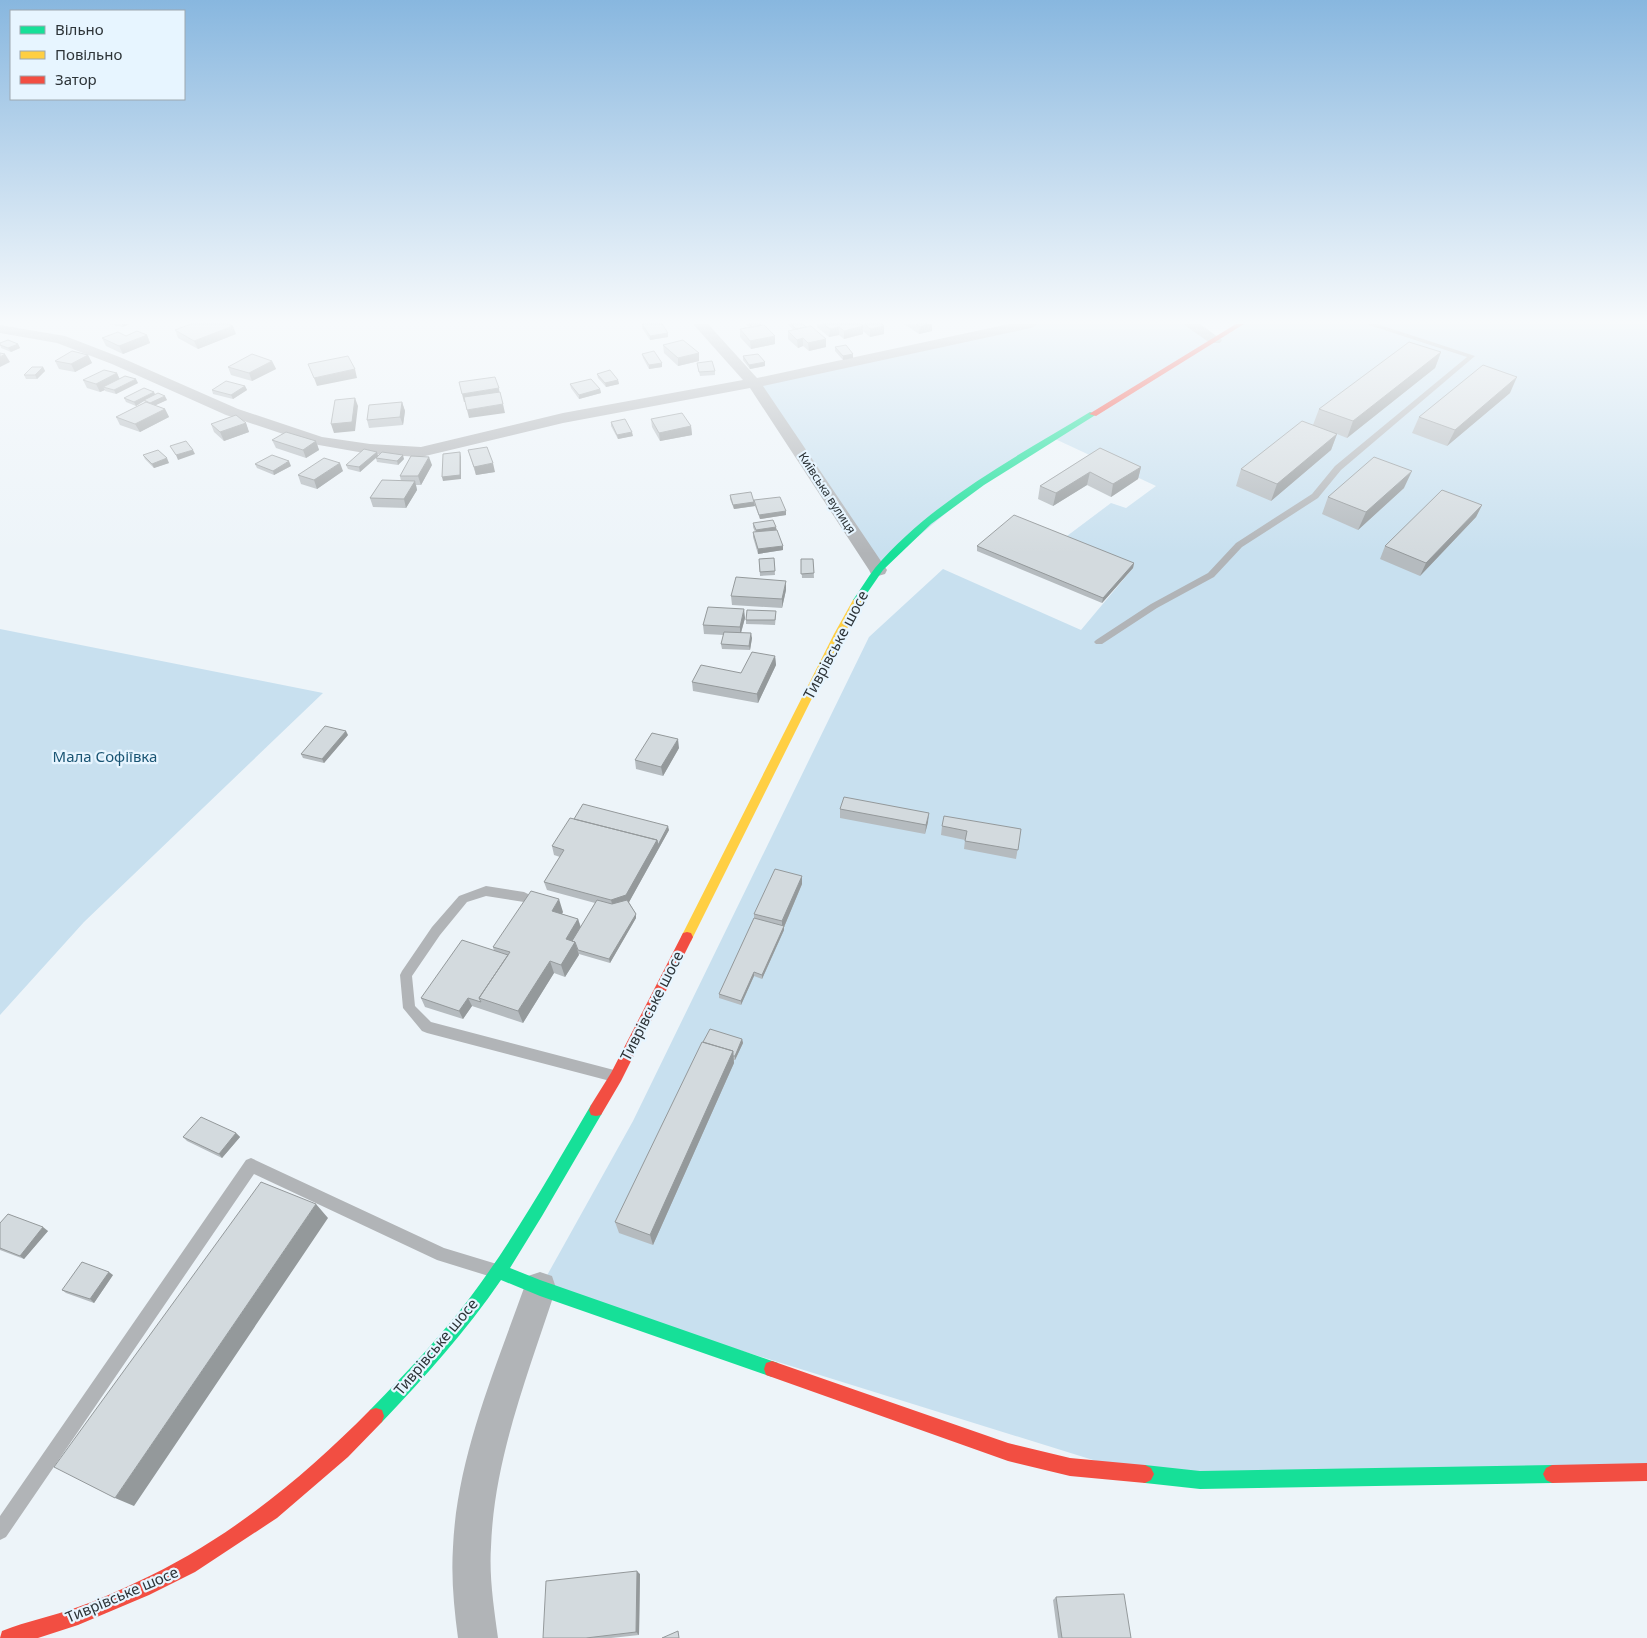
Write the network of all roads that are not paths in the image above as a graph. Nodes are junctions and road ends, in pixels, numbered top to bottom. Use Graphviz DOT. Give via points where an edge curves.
graph roads {
  1 [pos="206,400"];
  2 [pos="659,400"];
  3 [pos="766,400"];
  4 [pos="1116,400"];
  5 [pos="1419,400"];
  6 [pos="878,570"];
  7 [pos="1099,642"];
  8 [pos="524,897"];
  9 [pos="616,1077"];
  10 [pos="499,1271"];
  11 [pos="540,1288"];
  12 [pos="1647,1472"];
  13 [pos="0,1531"];
  14 [pos="9,1638"];
  15 [pos="478,1638"];
  1 -- 2 [label="street" via="319,442 421,452 563,418"];
  3 -- 6 [label="street, Київська вулиця"];
  4 -- 6 [label="main road, Тиврівське шосе" via="981,483 923,526"];
  5 -- 7 [label="lane" via="1338,468 1315,496 1239,544 1211,575 1154,606"];
  6 -- 9 [label="main road, Тиврівське шосе" via="839,634"];
  8 -- 9 [label="lane" via="486,892 464,898 406,975 409,1008 427,1027"];
  9 -- 10 [label="main road, Тиврівське шосе"];
  10 -- 11 [label="main road"];
  10 -- 13 [label="lane" via="442,1255 251,1165"];
  10 -- 14 [label="main road, Тиврівське шосе" via="413,1378 342,1451 271,1512 189,1566 143,1589 78,1616"];
  11 -- 12 [label="main road" via="1008,1452 1070,1467 1200,1480"];
  11 -- 15 [label="street" via="486,1451 475,1504 470,1569"];
}
